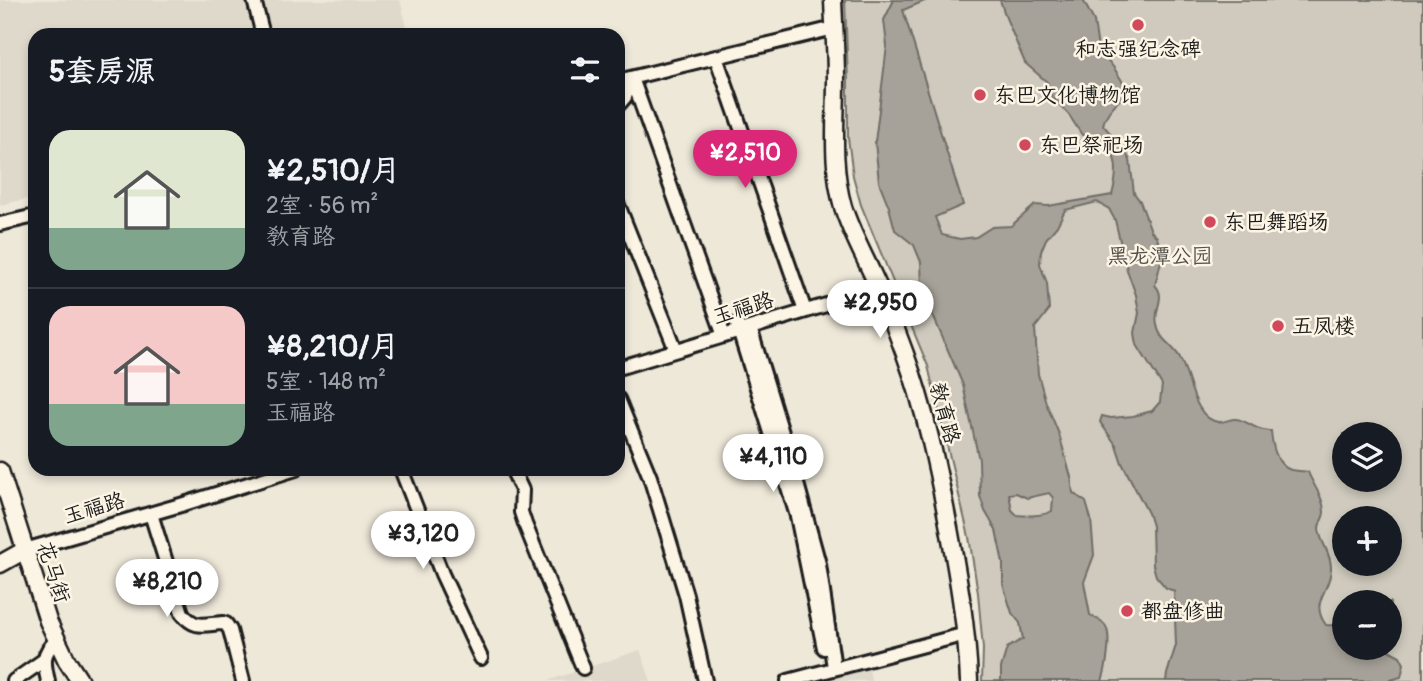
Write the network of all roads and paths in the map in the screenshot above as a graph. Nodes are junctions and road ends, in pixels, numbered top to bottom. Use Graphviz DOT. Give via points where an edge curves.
graph roads {
  1 [pos="254,0"];
  2 [pos="834,0"];
  3 [pos="261,28"];
  4 [pos="834,29"];
  5 [pos="716,57"];
  6 [pos="632,78"];
  7 [pos="625,80"];
  8 [pos="625,97"];
  9 [pos="28,218"];
  10 [pos="625,222"];
  11 [pos="0,224"];
  12 [pos="880,289"];
  13 [pos="804,311"];
  14 [pos="744,326"];
  15 [pos="724,336"];
  16 [pos="676,350"];
  17 [pos="625,366"];
  18 [pos="625,416"];
  19 [pos="0,471"];
  20 [pos="273,476"];
  21 [pos="404,476"];
  22 [pos="515,476"];
  23 [pos="151,514"];
  24 [pos="25,550"];
  25 [pos="0,552"];
  26 [pos="0,564"];
  27 [pos="966,634"];
  28 [pos="57,641"];
  29 [pos="481,659"];
  30 [pos="44,660"];
  31 [pos="830,663"];
  32 [pos="583,668"];
  33 [pos="14,681"];
  34 [pos="48,681"];
  35 [pos="80,681"];
  36 [pos="243,681"];
  37 [pos="705,681"];
  38 [pos="788,681"];
  39 [pos="969,681"];
  1 -- 3 [label="street"];
  2 -- 4 [label="main road, 教育路"];
  4 -- 5 [label="street"];
  4 -- 12 [label="main road, 教育路" via="839,187 851,228"];
  5 -- 6 [label="street"];
  5 -- 13 [label="street"];
  6 -- 7 [label="street"];
  6 -- 8 [label="street"];
  6 -- 15 [label="street"];
  9 -- 11 [label="street"];
  10 -- 16 [label="street"];
  12 -- 13 [label="street, 玉福路"];
  12 -- 27 [label="main road, 教育路" via="934,451"];
  13 -- 14 [label="street, 玉福路"];
  14 -- 15 [label="street, 玉福路"];
  14 -- 31 [label="street" via="797,516"];
  15 -- 16 [label="street, 玉福路"];
  16 -- 17 [label="street, 玉福路"];
  18 -- 37 [label="street" via="650,477 686,595"];
  19 -- 24 [label="main road, 花马街"];
  20 -- 23 [label="street, 玉福路"];
  21 -- 29 [label="street"];
  22 -- 32 [label="street" via="522,490 524,524"];
  23 -- 24 [label="street, 玉福路"];
  23 -- 36 [label="street" via="182,613 194,624 226,624"];
  24 -- 25 [label="main road, 玉福路"];
  24 -- 26 [label="main road, 玉福路"];
  24 -- 28 [label="main road, 花马街"];
  27 -- 31 [label="street"];
  27 -- 39 [label="main road, 教育路"];
  28 -- 30 [label="street"];
  28 -- 35 [label="main road, 花马街"];
  30 -- 33 [label="street"];
  30 -- 34 [label="street"];
  31 -- 38 [label="street"];
}
